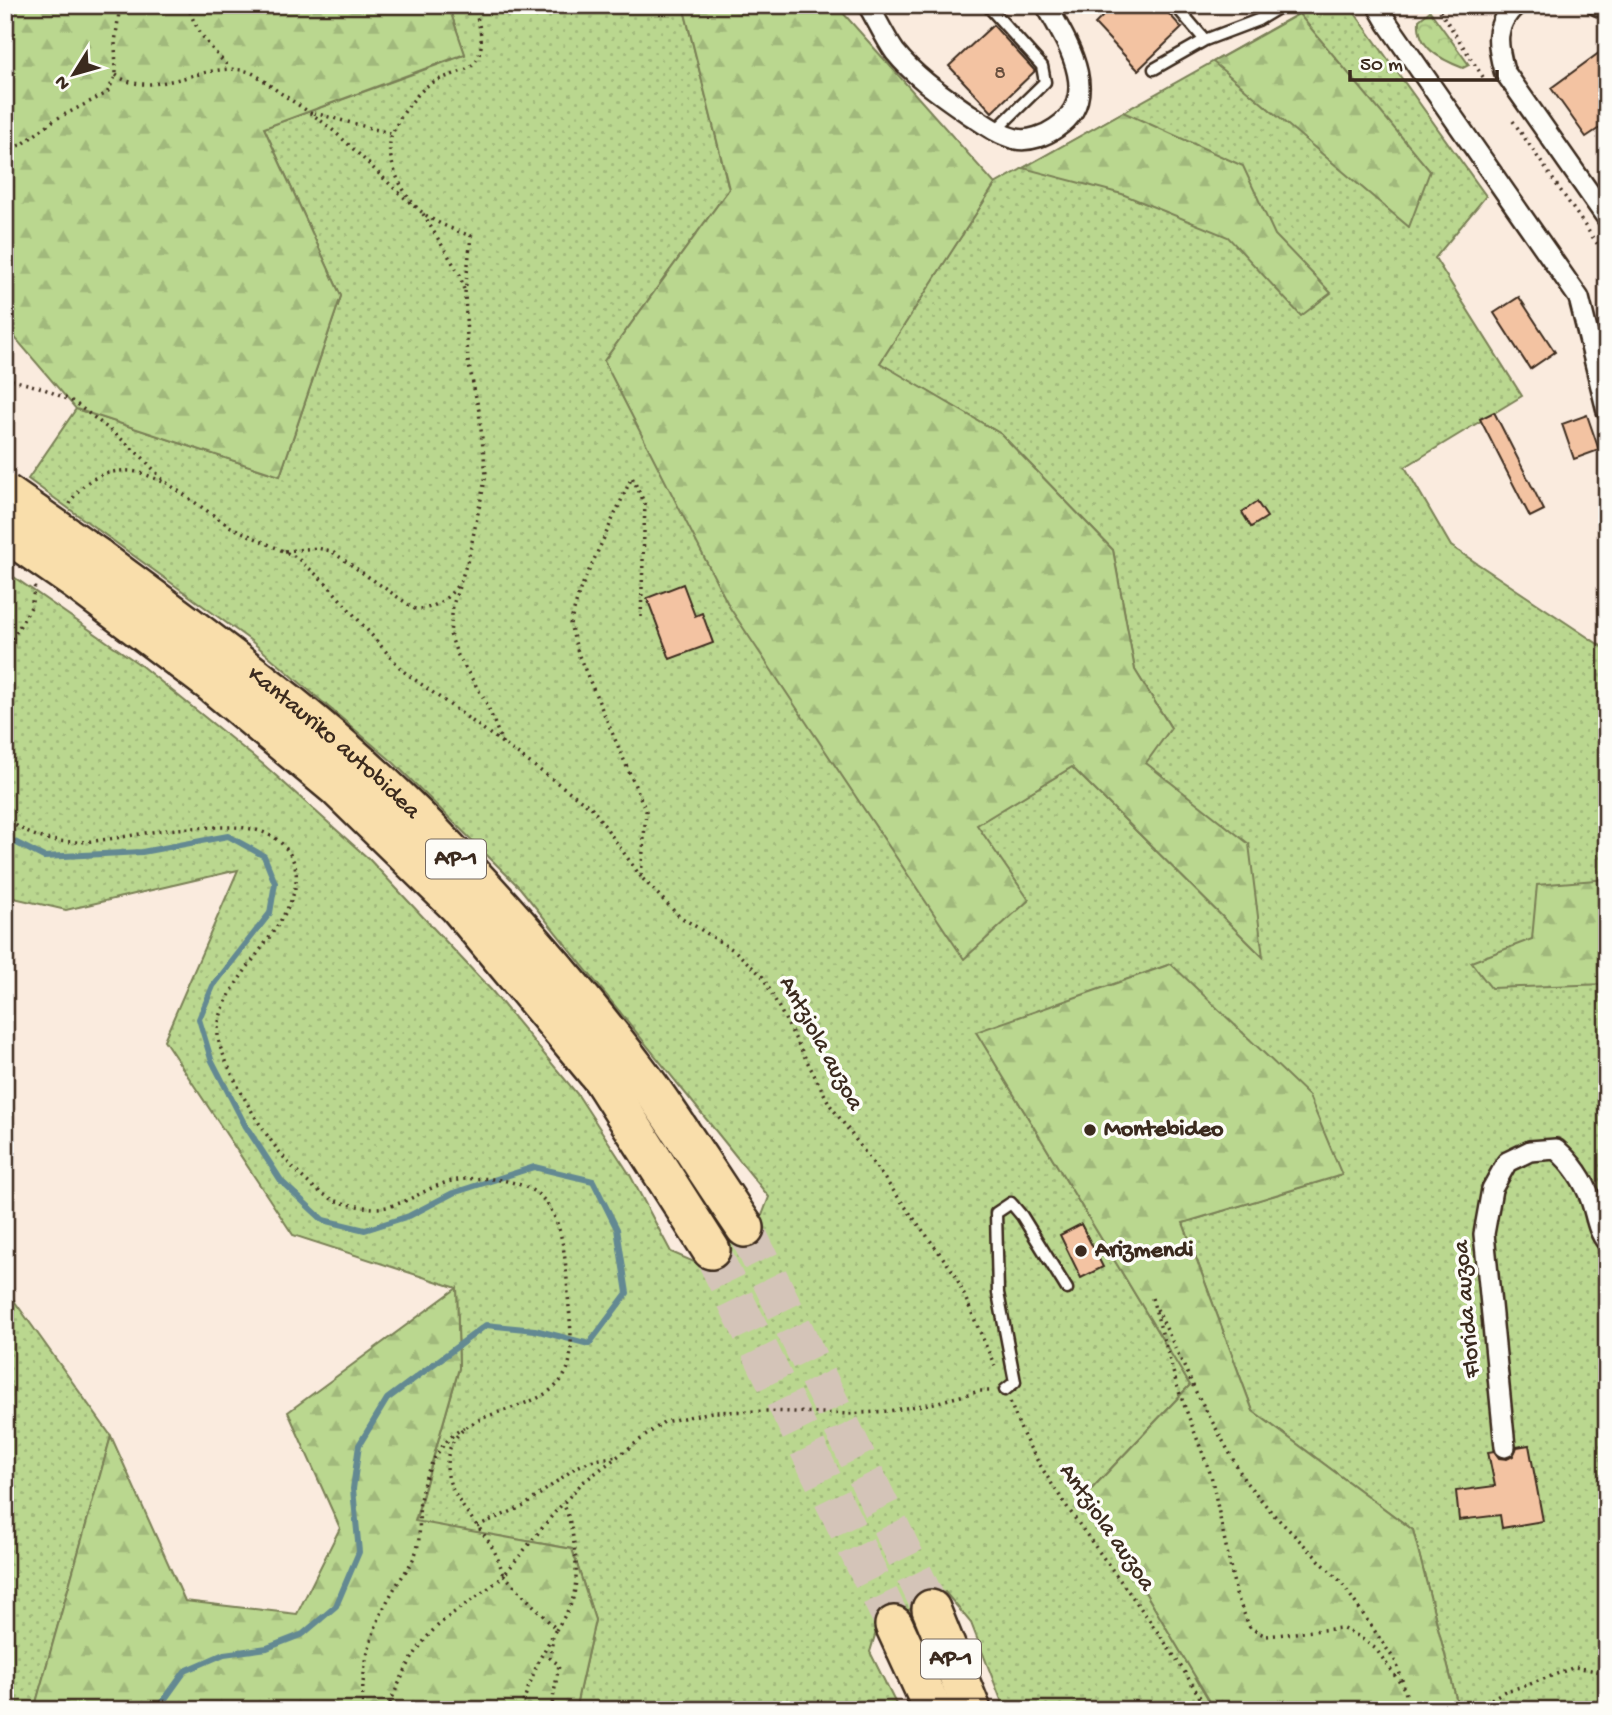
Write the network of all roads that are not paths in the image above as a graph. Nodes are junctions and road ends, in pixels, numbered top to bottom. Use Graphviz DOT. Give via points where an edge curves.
graph roads {
  1 [pos="868,5"];
  2 [pos="987,5"];
  3 [pos="1175,5"];
  4 [pos="1283,5"];
  5 [pos="1377,5"];
  6 [pos="1516,5"];
  7 [pos="1597,5"];
  8 [pos="1048,6"];
  9 [pos="1607,9"];
  10 [pos="1205,40"];
  11 [pos="1154,69"];
  12 [pos="995,131"];
  13 [pos="1607,218"];
  14 [pos="1607,411"];
  15 [pos="5,493"];
  16 [pos="5,532"];
  17 [pos="87,570"];
  18 [pos="745,1227"];
  19 [pos="1607,1242"];
  20 [pos="711,1250"];
  21 [pos="1067,1289"];
  22 [pos="1005,1390"];
  23 [pos="1505,1447"];
  24 [pos="931,1609"];
  25 [pos="894,1625"];
  26 [pos="933,1710"];
  27 [pos="972,1710"];
  1 -- 12 [label="street" via="895,51 927,85"];
  2 -- 12 [label="lane" via="1042,66 1045,82"];
  3 -- 10 [label="lane"];
  4 -- 10 [label="lane"];
  5 -- 14 [label="street" via="1579,298"];
  6 -- 13 [label="street" via="1502,24 1497,43 1504,71"];
  7 -- 9 [label="street"];
  8 -- 12 [label="street" via="1081,82 1079,103 1068,120 1046,135 1018,140"];
  10 -- 11 [label="lane"];
  15 -- 17 [label="highway, AP-1, bridge"];
  16 -- 17 [label="highway, AP-1, bridge"];
  17 -- 18 [label="highway, Kantauriko autobidea / AP-1" via="251,672 428,828 551,964 641,1076"];
  17 -- 20 [label="highway, Kantauriko autobidea / AP-1" via="211,683 336,787 458,906 602,1079"];
  19 -- 23 [label="street, Florida auzoa" via="1572,1163 1556,1149 1530,1151 1507,1162 1492,1189 1484,1234"];
  21 -- 22 [label="lane" via="1011,1203 996,1213 998,1293 1015,1382"];
  24 -- 27 [label="highway, AP-1"];
  25 -- 26 [label="highway, AP-1"];
}
